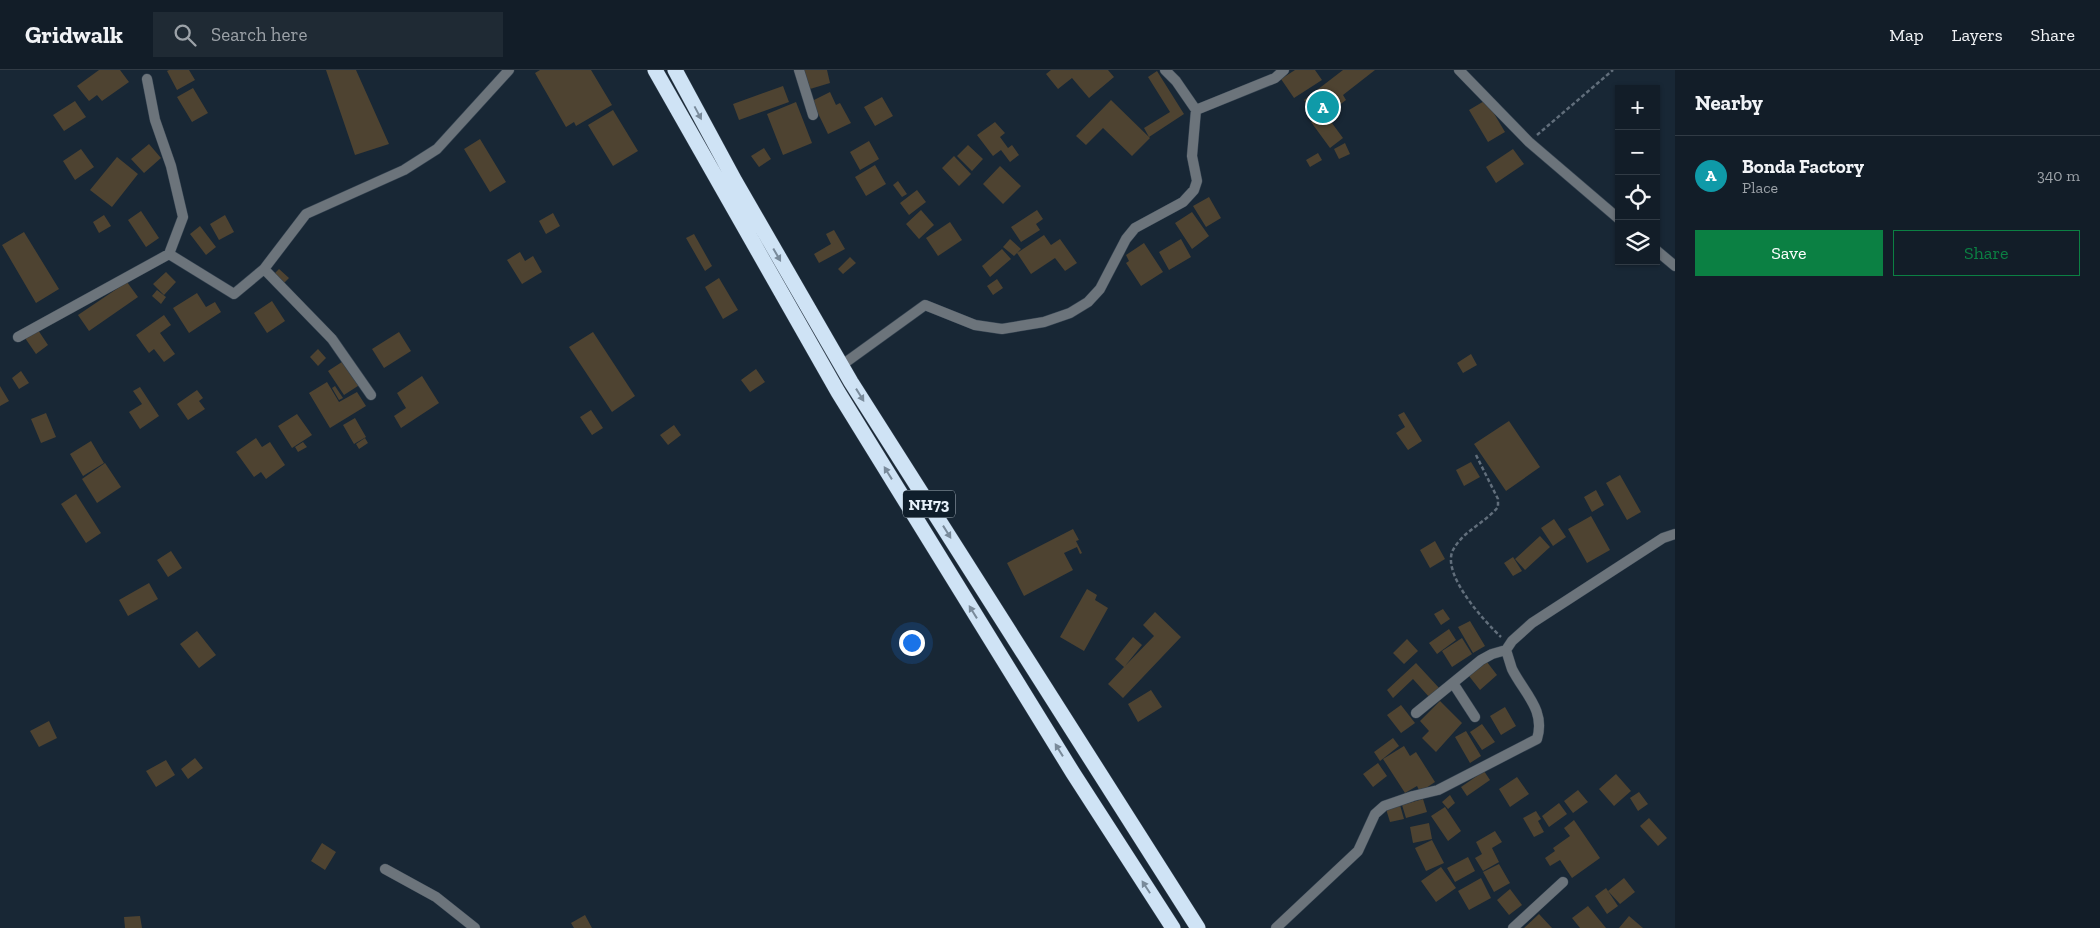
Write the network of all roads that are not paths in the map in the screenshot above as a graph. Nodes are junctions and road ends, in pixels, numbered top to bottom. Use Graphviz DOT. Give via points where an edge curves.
graph roads {
  1 [pos="509,70"];
  2 [pos="655,70"];
  3 [pos="799,70"];
  4 [pos="1165,70"];
  5 [pos="1284,70"];
  6 [pos="1459,70"];
  7 [pos="678,71"];
  8 [pos="147,79"];
  9 [pos="1196,110"];
  10 [pos="813,115"];
  11 [pos="1615,216"];
  12 [pos="1660,253"];
  13 [pos="170,254"];
  14 [pos="1675,266"];
  15 [pos="264,269"];
  16 [pos="18,337"];
  17 [pos="842,366"];
  18 [pos="371,395"];
  19 [pos="1675,534"];
  20 [pos="1509,646"];
  21 [pos="1453,683"];
  22 [pos="1416,713"];
  23 [pos="1475,717"];
  24 [pos="385,869"];
  25 [pos="1563,882"];
  26 [pos="476,928"];
  27 [pos="1172,928"];
  28 [pos="1198,928"];
  29 [pos="1276,928"];
  30 [pos="1513,928"];
  1 -- 15 [label="street" via="437,149 404,170 306,214"];
  27 -- 2 [label="highway, NH73, one-way" via="838,392"];
  3 -- 10 [label="street"];
  4 -- 9 [label="street"];
  5 -- 9 [label="street" via="1275,78"];
  6 -- 11 [label="street" via="1529,142"];
  7 -- 17 [label="highway, NH73, one-way" via="735,181"];
  8 -- 13 [label="street" via="155,120 171,166 183,217"];
  9 -- 17 [label="street" via="1192,156 1197,181 1194,190 1183,202 1134,228 1100,288 1088,302 1044,322 1002,329 975,324 925,305"];
  12 -- 14 [label="street"];
  13 -- 15 [label="street" via="234,294"];
  13 -- 16 [label="street"];
  15 -- 18 [label="street" via="332,339"];
  17 -- 28 [label="highway, NH73, one-way"];
  19 -- 20 [label="street" via="1532,623"];
  20 -- 21 [label="street" via="1481,660"];
  20 -- 29 [label="street" via="1512,668 1537,710 1541,728 1537,739 1438,790 1384,806 1375,814 1358,851"];
  21 -- 22 [label="street"];
  21 -- 23 [label="street"];
  24 -- 26 [label="street" via="436,897"];
  25 -- 30 [label="street"];
}
